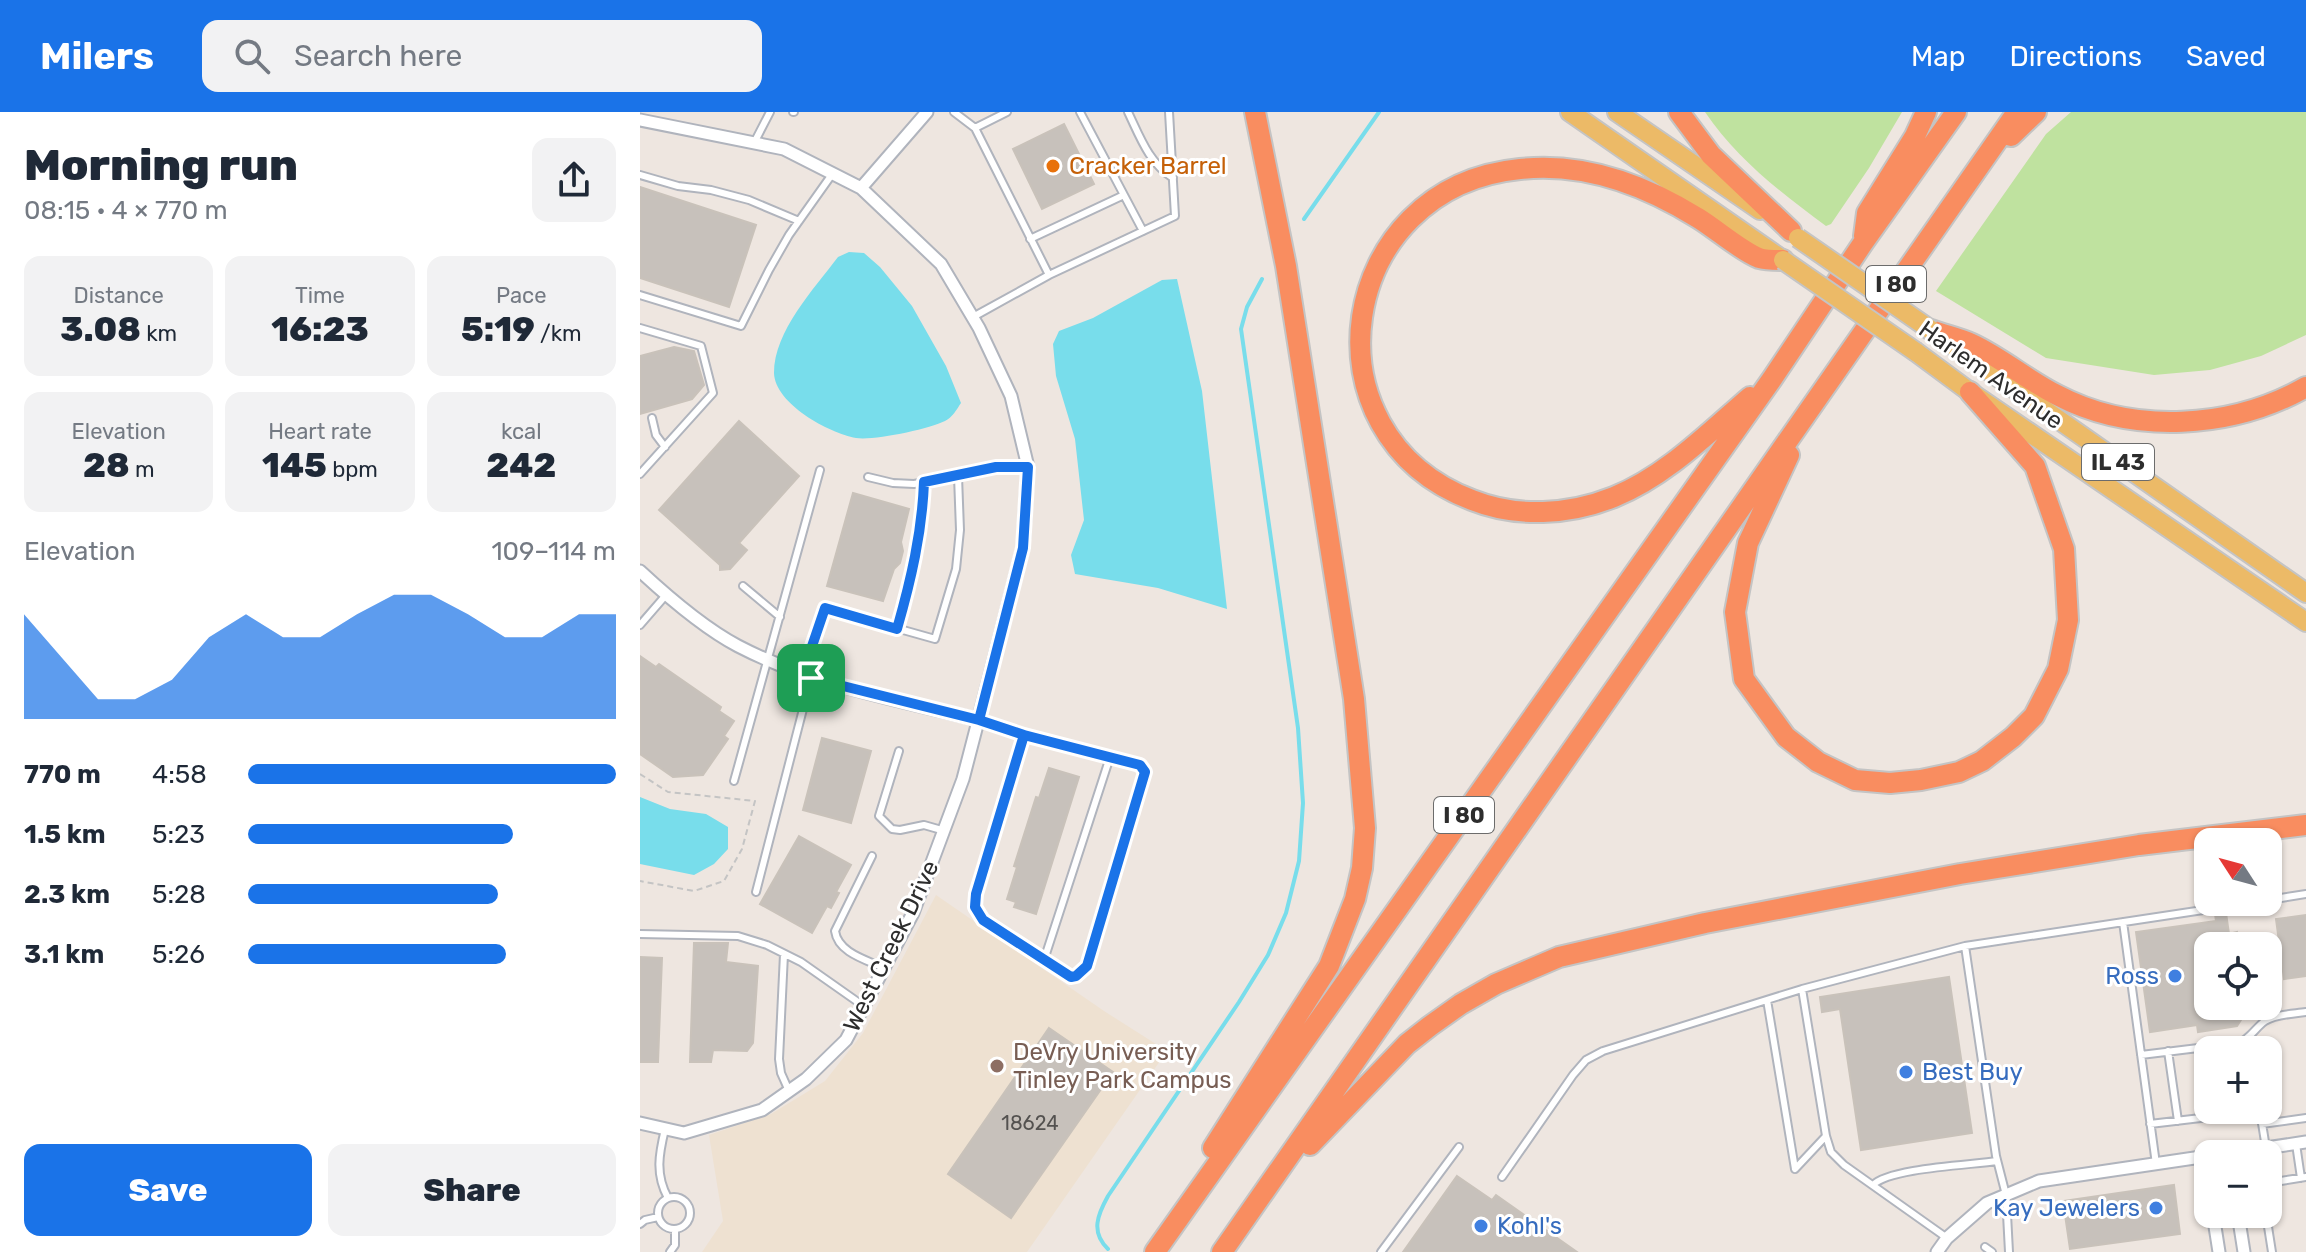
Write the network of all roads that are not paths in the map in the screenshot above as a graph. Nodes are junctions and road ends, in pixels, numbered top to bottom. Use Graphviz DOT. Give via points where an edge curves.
graph roads {
  1 [pos="770,112"];
  2 [pos="927,112"];
  3 [pos="954,112"];
  4 [pos="1007,112"];
  5 [pos="1080,112"];
  6 [pos="1128,112"];
  7 [pos="1169,112"];
  8 [pos="1255,112"];
  9 [pos="1570,112"];
  10 [pos="1617,112"];
  11 [pos="1679,112"];
  12 [pos="1926,112"];
  13 [pos="1956,112"];
  14 [pos="2017,112"];
  15 [pos="2036,112"];
  16 [pos="640,120"];
  17 [pos="975,128"];
  18 [pos="754,143"];
  19 [pos="1979,166"];
  20 [pos="833,173"];
  21 [pos="640,175"];
  22 [pos="1173,178"];
  23 [pos="861,188"];
  24 [pos="1124,195"];
  25 [pos="799,221"];
  26 [pos="1143,231"];
  27 [pos="1794,234"];
  28 [pos="1030,239"];
  29 [pos="1863,243"];
  30 [pos="1783,260"];
  31 [pos="1049,275"];
  32 [pos="640,295"];
  33 [pos="973,317"];
  34 [pos="640,328"];
  35 [pos="1931,330"];
  36 [pos="1772,379"];
  37 [pos="2306,387"];
  38 [pos="1970,392"];
  39 [pos="1814,402"];
  40 [pos="652,418"];
  41 [pos="665,447"];
  42 [pos="1028,467"];
  43 [pos="820,470"];
  44 [pos="640,474"];
  45 [pos="958,476"];
  46 [pos="868,477"];
  47 [pos="924,482"];
  48 [pos="640,571"];
  49 [pos="743,586"];
  50 [pos="2306,593"];
  51 [pos="666,595"];
  52 [pos="780,617"];
  53 [pos="2306,622"];
  54 [pos="640,625"];
  55 [pos="897,629"];
  56 [pos="768,659"];
  57 [pos="811,678"];
  58 [pos="979,720"];
  59 [pos="1024,735"];
  60 [pos="899,751"];
  61 [pos="1110,757"];
  62 [pos="734,781"];
  63 [pos="2306,825"];
  64 [pos="945,831"];
  65 [pos="872,856"];
  66 [pos="756,892"];
  67 [pos="2306,894"];
  68 [pos="2282,898"];
  69 [pos="2194,911"];
  70 [pos="2123,922"];
  71 [pos="640,934"];
  72 [pos="1965,946"];
  73 [pos="784,954"];
  74 [pos="1044,960"];
  75 [pos="884,968"];
  76 [pos="1802,989"];
  77 [pos="1767,1000"];
  78 [pos="865,1007"];
  79 [pos="2306,1012"];
  80 [pos="2168,1051"];
  81 [pos="2141,1055"];
  82 [pos="789,1091"];
  83 [pos="2306,1118"];
  84 [pos="2194,1119"];
  85 [pos="2178,1121"];
  86 [pos="2282,1121"];
  87 [pos="640,1123"];
  88 [pos="2150,1124"];
  89 [pos="2262,1124"];
  90 [pos="665,1129"];
  91 [pos="1826,1136"];
  92 [pos="2261,1140"];
  93 [pos="2301,1143"];
  94 [pos="1459,1147"];
  95 [pos="2194,1158"];
  96 [pos="1997,1161"];
  97 [pos="2156,1164"];
  98 [pos="1502,1177"];
  99 [pos="2303,1178"];
  100 [pos="2282,1181"];
  101 [pos="1873,1185"];
  102 [pos="1263,1194"];
  103 [pos="2006,1195"];
  104 [pos="668,1198"];
  105 [pos="658,1217"];
  106 [pos="640,1224"];
  107 [pos="2215,1228"];
  108 [pos="2240,1228"];
  109 [pos="2268,1228"];
  110 [pos="675,1229"];
  111 [pos="1947,1238"];
  112 [pos="1985,1247"];
  113 [pos="670,1252"];
  114 [pos="1147,1252"];
  115 [pos="1155,1252"];
  116 [pos="1222,1252"];
  117 [pos="1381,1252"];
  118 [pos="1937,1252"];
  119 [pos="1992,1252"];
  120 [pos="2009,1252"];
  121 [pos="2219,1252"];
  122 [pos="2244,1252"];
  123 [pos="2272,1252"];
  1 -- 18 [label="lane"];
  2 -- 23 [label="street"];
  3 -- 17 [label="lane"];
  4 -- 17 [label="lane"];
  5 -- 24 [label="lane"];
  6 -- 22 [label="lane" via="1146,149"];
  7 -- 22 [label="lane"];
  8 -- 114 [label="highway" via="1286,266 1354,699 1364,791 1362,868 1329,966"];
  9 -- 30 [label="main road, Harlem Avenue / IL 43"];
  10 -- 27 [label="main road, Harlem Avenue / IL 43"];
  11 -- 27 [label="highway" via="1711,155"];
  12 -- 29 [label="highway" via="1867,213"];
  13 -- 29 [label="highway, I 80"];
  14 -- 19 [label="highway, I 80"];
  15 -- 19 [label="highway"];
  16 -- 18 [label="street, West Creek Drive"];
  17 -- 28 [label="lane"];
  18 -- 20 [label="street, West Creek Drive" via="784,149"];
  19 -- 39 [label="highway, I 80"];
  20 -- 23 [label="street, West Creek Drive"];
  20 -- 25 [label="lane"];
  21 -- 25 [label="lane" via="749,200"];
  22 -- 26 [label="lane" via="1175,216"];
  23 -- 33 [label="street, West Creek Drive" via="941,264"];
  24 -- 26 [label="lane"];
  24 -- 28 [label="lane"];
  25 -- 32 [label="lane" via="741,326"];
  26 -- 31 [label="lane"];
  27 -- 35 [label="main road, Harlem Avenue / IL 43, bridge"];
  28 -- 31 [label="lane"];
  29 -- 36 [label="highway, I 80"];
  30 -- 36 [label="highway" via="1760,259 1698,218 1631,184 1578,171 1508,170 1453,187 1408,220 1375,271 1360,330 1367,391 1395,445 1418,470 1455,494 1516,512 1591,505 1632,489"];
  30 -- 38 [label="main road, Harlem Avenue / IL 43, bridge"];
  31 -- 33 [label="lane"];
  33 -- 42 [label="street, West Creek Drive" via="1011,396"];
  34 -- 41 [label="lane" via="701,346 713,393"];
  35 -- 37 [label="highway" via="1972,344 2058,396 2135,419 2176,423 2222,417 2276,403"];
  35 -- 50 [label="main road, Harlem Avenue / IL 43"];
  36 -- 115 [label="highway, I 80"];
  38 -- 39 [label="highway" via="2035,466 2064,549 2068,620 2058,669 2034,716 1982,761 1959,772 1890,783 1855,780 1818,762 1786,737 1744,679 1735,612 1748,543"];
  38 -- 53 [label="main road, Harlem Avenue / IL 43"];
  39 -- 102 [label="highway, I 80"];
  40 -- 41 [label="lane"];
  41 -- 44 [label="lane"];
  42 -- 45 [label="lane" via="996,467"];
  42 -- 58 [label="street, West Creek Drive" via="1023,548"];
  43 -- 52 [label="lane"];
  45 -- 47 [label="lane"];
  45 -- 55 [label="lane" via="956,569 935,639"];
  46 -- 47 [label="lane"];
  47 -- 55 [label="lane" via="923,519"];
  48 -- 51 [label="street"];
  49 -- 52 [label="lane"];
  51 -- 54 [label="lane"];
  51 -- 56 [label="street" via="736,645"];
  52 -- 56 [label="lane"];
  55 -- 57 [label="lane" via="825,608 810,652"];
  56 -- 57 [label="street"];
  56 -- 62 [label="lane"];
  57 -- 58 [label="street"];
  57 -- 66 [label="lane"];
  58 -- 59 [label="lane"];
  58 -- 64 [label="street, West Creek Drive"];
  59 -- 61 [label="lane"];
  59 -- 74 [label="lane" via="975,907 983,920"];
  60 -- 64 [label="lane" via="879,816 892,829 924,825"];
  61 -- 74 [label="lane"];
  61 -- 74 [label="lane" via="1140,765 1145,772 1087,966 1071,977"];
  63 -- 102 [label="highway" via="1960,874 1559,957 1461,1004 1407,1044"];
  64 -- 75 [label="street, West Creek Drive" via="913,913"];
  65 -- 75 [label="lane" via="835,938 851,953"];
  67 -- 68 [label="lane"];
  69 -- 70 [label="lane"];
  70 -- 72 [label="lane"];
  70 -- 81 [label="lane"];
  71 -- 73 [label="lane" via="738,936"];
  72 -- 76 [label="lane"];
  72 -- 96 [label="lane"];
  73 -- 78 [label="lane"];
  73 -- 82 [label="lane" via="779,1059"];
  75 -- 78 [label="street, West Creek Drive"];
  76 -- 77 [label="lane"];
  76 -- 91 [label="lane"];
  77 -- 91 [label="lane" via="1795,1169"];
  77 -- 98 [label="lane" via="1586,1060"];
  78 -- 82 [label="street, West Creek Drive" via="846,1040"];
  79 -- 80 [label="lane" via="2272,1017 2239,1043"];
  80 -- 81 [label="lane"];
  80 -- 85 [label="lane"];
  81 -- 88 [label="lane"];
  82 -- 90 [label="street, West Creek Drive" via="762,1110 684,1133"];
  83 -- 86 [label="lane"];
  84 -- 85 [label="lane"];
  85 -- 88 [label="lane"];
  87 -- 90 [label="street, West Creek Drive"];
  88 -- 97 [label="lane"];
  89 -- 92 [label="lane"];
  90 -- 104 [label="lane" via="658,1161"];
  91 -- 101 [label="lane" via="1831,1152"];
  93 -- 99 [label="lane"];
  94 -- 117 [label="lane"];
  95 -- 97 [label="street"];
  96 -- 101 [label="lane" via="1902,1173"];
  96 -- 103 [label="lane"];
  97 -- 103 [label="street" via="2039,1181"];
  99 -- 100 [label="lane"];
  101 -- 111 [label="lane"];
  102 -- 116 [label="highway, I 80"];
  103 -- 111 [label="street" via="1987,1203"];
  103 -- 120 [label="lane"];
  104 -- 105 [label="lane" via="659,1205"];
  104 -- 110 [label="lane" via="679,1197 690,1209 689,1220"];
  105 -- 106 [label="lane"];
  105 -- 110 [label="lane"];
  107 -- 121 [label="street"];
  108 -- 122 [label="street"];
  109 -- 123 [label="lane"];
  110 -- 113 [label="lane"];
  111 -- 118 [label="street"];
  112 -- 119 [label="lane"];
}
